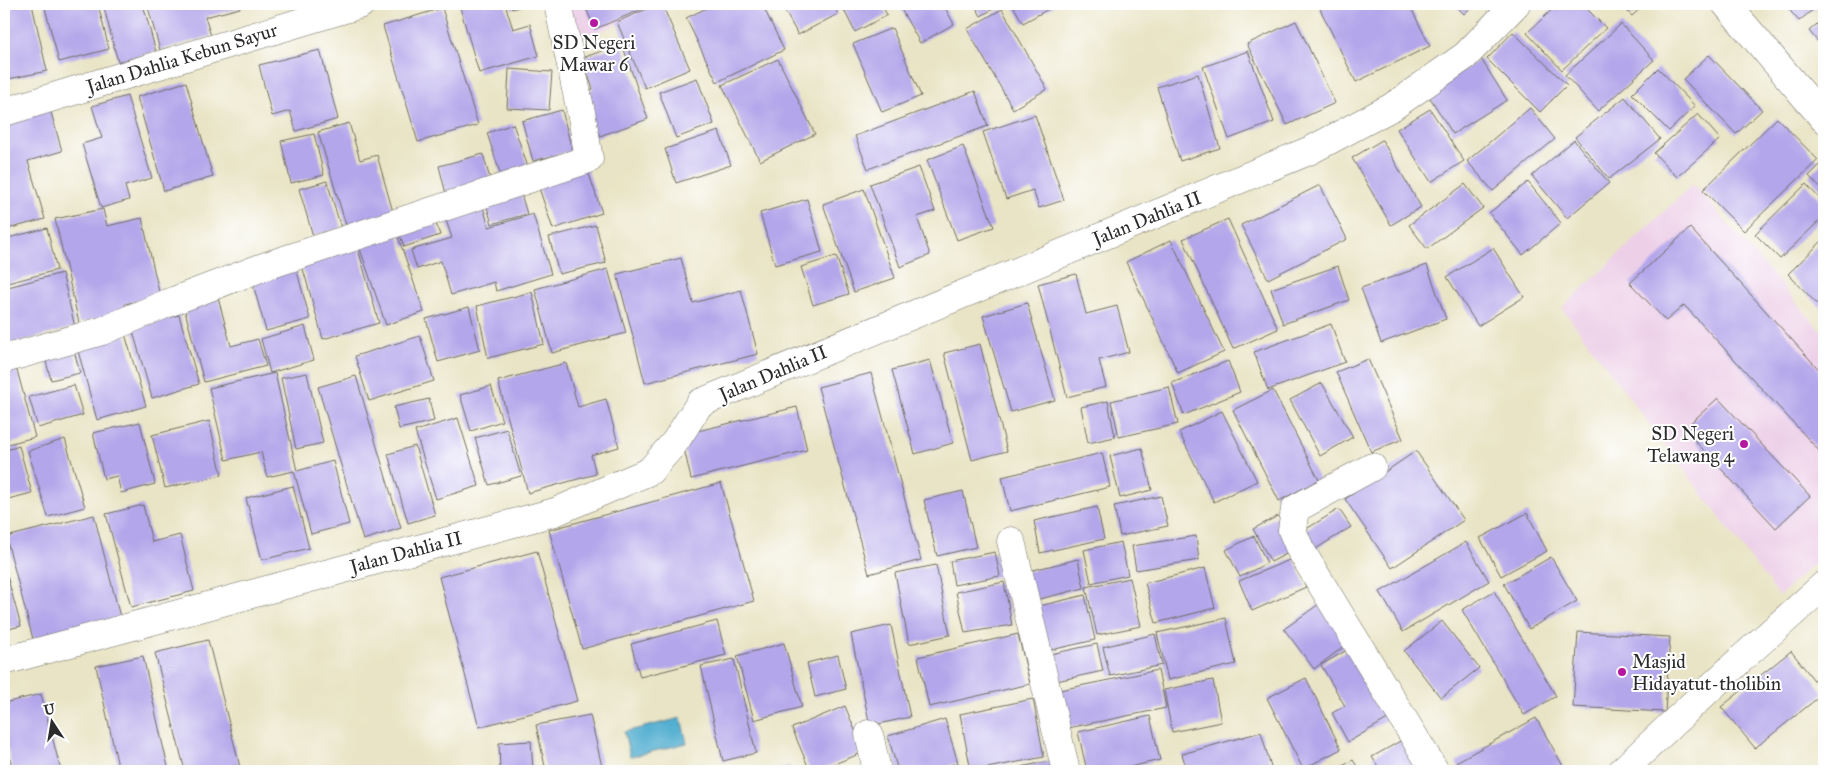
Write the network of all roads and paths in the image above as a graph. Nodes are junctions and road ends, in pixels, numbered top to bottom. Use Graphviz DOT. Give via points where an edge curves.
graph roads {
  1 [pos="361,4"];
  2 [pos="558,4"];
  3 [pos="1516,4"];
  4 [pos="1726,4"];
  5 [pos="308,12"];
  6 [pos="4,112"];
  7 [pos="1824,119"];
  8 [pos="4,359"];
  9 [pos="1372,467"];
  10 [pos="1011,541"];
  11 [pos="1824,585"];
  12 [pos="4,661"];
  13 [pos="869,734"];
  14 [pos="877,771"];
  15 [pos="1066,771"];
  16 [pos="1435,771"];
  17 [pos="1622,771"];
  1 -- 5 [label="street, Jalan Dahlia Kebun Sayur"];
  2 -- 8 [label="street" via="589,159 263,267 102,331"];
  3 -- 12 [label="street, Jalan Dahlia II" via="1465,56 1392,107 1311,150 700,404 675,442 650,471 555,512"];
  4 -- 7 [label="street"];
  5 -- 6 [label="street, Jalan Dahlia Kebun Sayur"];
  9 -- 16 [label="street" via="1295,509 1292,530 1300,549"];
  10 -- 15 [label="street"];
  11 -- 17 [label="street"];
  13 -- 14 [label="street"];
}
